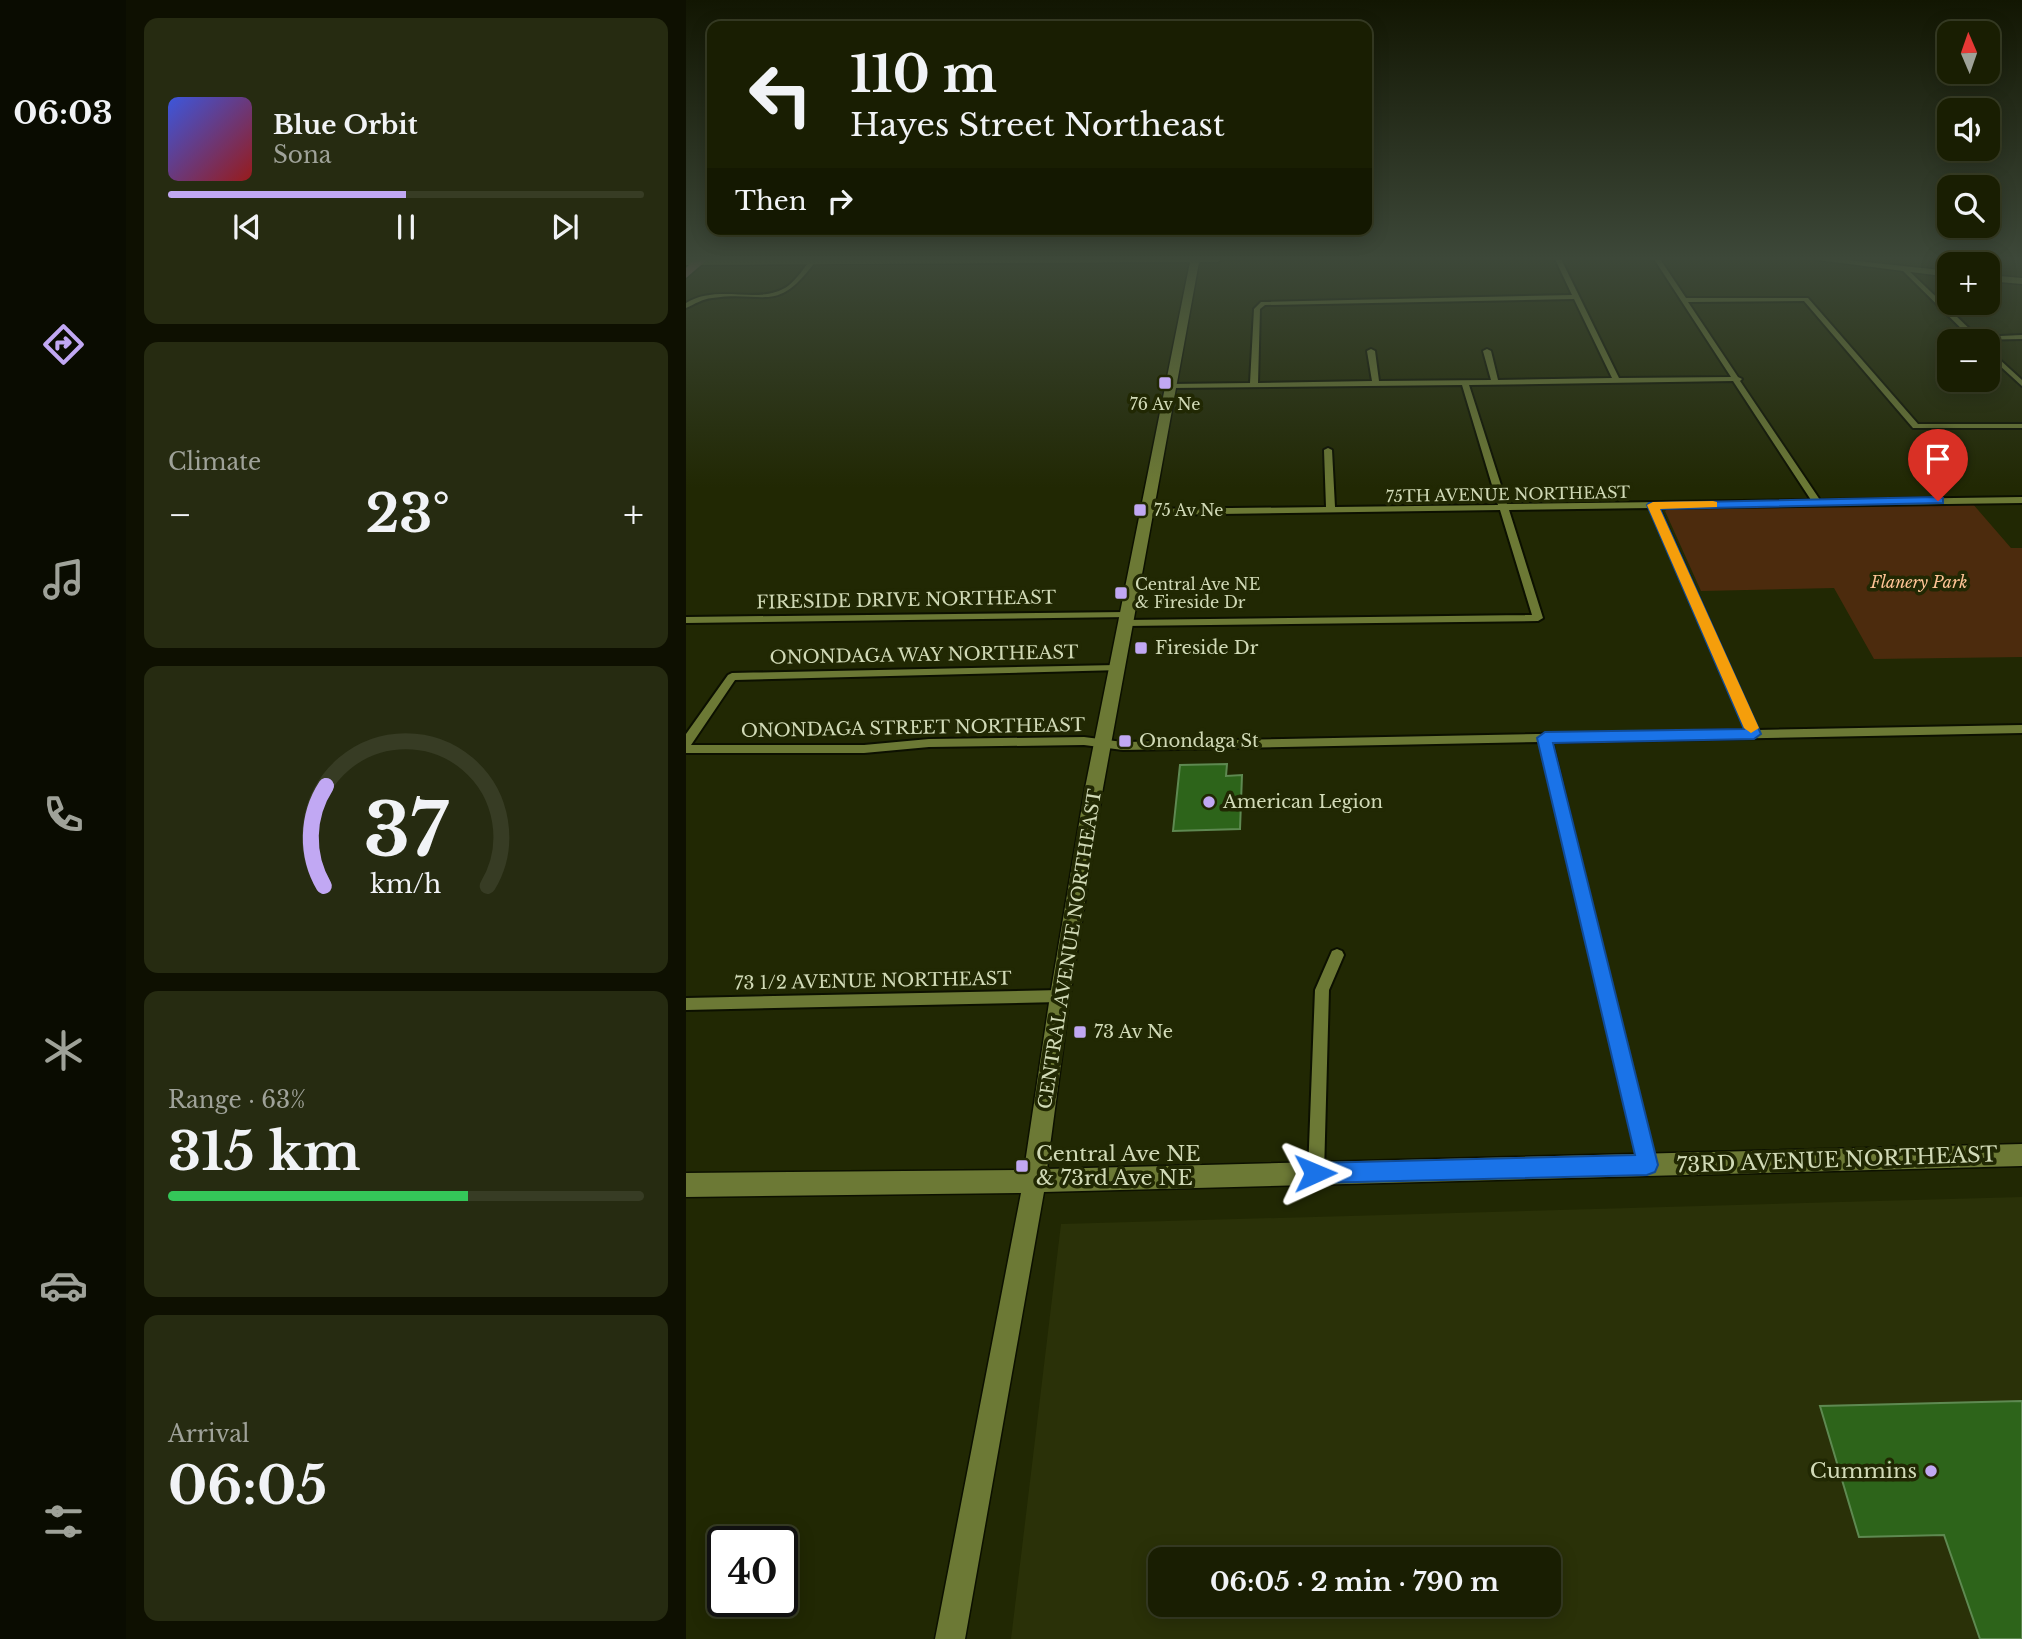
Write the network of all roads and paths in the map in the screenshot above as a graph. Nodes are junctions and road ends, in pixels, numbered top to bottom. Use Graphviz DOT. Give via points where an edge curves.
graph roads {
  1 [pos="1180,335"];
  2 [pos="1256,335"];
  3 [pos="1594,335"];
  4 [pos="1709,335"];
  5 [pos="1838,335"];
  6 [pos="2022,337"];
  7 [pos="2000,338"];
  8 [pos="1371,351"];
  9 [pos="1486,351"];
  10 [pos="2000,363"];
  11 [pos="1738,379"];
  12 [pos="1617,380"];
  13 [pos="1495,382"];
  14 [pos="1465,383"];
  15 [pos="1376,384"];
  16 [pos="2022,384"];
  17 [pos="1254,385"];
  18 [pos="1170,387"];
  19 [pos="2022,426"];
  20 [pos="1328,450"];
  21 [pos="2022,500"];
  22 [pos="1817,503"];
  23 [pos="1653,505"];
  24 [pos="1504,508"];
  25 [pos="1331,510"];
  26 [pos="1147,512"];
  27 [pos="1126,619"];
  28 [pos="686,620"];
  29 [pos="1117,668"];
  30 [pos="2022,729"];
  31 [pos="1754,734"];
  32 [pos="1545,738"];
  33 [pos="686,743"];
  34 [pos="1104,744"];
  35 [pos="686,749"];
  36 [pos="1337,955"];
  37 [pos="1060,996"];
  38 [pos="686,1004"];
  39 [pos="2022,1155"];
  40 [pos="1647,1165"];
  41 [pos="1315,1173"];
  42 [pos="1035,1181"];
  43 [pos="686,1185"];
  44 [pos="950,1639"];
  1 -- 18 [label="street, CENTRAL AVENUE NORTHEAST"];
  2 -- 17 [label="street"];
  3 -- 12 [label="street"];
  4 -- 11 [label="street"];
  5 -- 19 [label="street" via="1916,426"];
  6 -- 7 [label="street"];
  8 -- 15 [label="street"];
  9 -- 13 [label="street"];
  10 -- 16 [label="street"];
  11 -- 12 [label="street"];
  11 -- 22 [label="street"];
  12 -- 13 [label="street"];
  13 -- 14 [label="street"];
  14 -- 15 [label="street"];
  14 -- 24 [label="street"];
  15 -- 17 [label="street"];
  17 -- 18 [label="street"];
  18 -- 26 [label="street, CENTRAL AVENUE NORTHEAST"];
  20 -- 25 [label="street"];
  21 -- 22 [label="street, 75TH AVENUE NORTHEAST"];
  22 -- 23 [label="street, 75TH AVENUE NORTHEAST"];
  23 -- 24 [label="street, 75TH AVENUE NORTHEAST"];
  23 -- 31 [label="street"];
  24 -- 25 [label="street, 75TH AVENUE NORTHEAST"];
  24 -- 27 [label="street, FIRESIDE DRIVE NORTHEAST" via="1538,618"];
  25 -- 26 [label="street, 75TH AVENUE NORTHEAST"];
  26 -- 27 [label="street, CENTRAL AVENUE NORTHEAST"];
  27 -- 28 [label="street, FIRESIDE DRIVE NORTHEAST"];
  27 -- 29 [label="street, CENTRAL AVENUE NORTHEAST"];
  29 -- 33 [label="street, ONONDAGA WAY NORTHEAST" via="732,677"];
  29 -- 34 [label="street, CENTRAL AVENUE NORTHEAST"];
  30 -- 31 [label="street, ONONDAGA STREET NORTHEAST"];
  31 -- 32 [label="street, ONONDAGA STREET NORTHEAST"];
  32 -- 34 [label="street, ONONDAGA STREET NORTHEAST"];
  32 -- 40 [label="street"];
  34 -- 35 [label="street, ONONDAGA STREET NORTHEAST" via="971,742 864,749"];
  34 -- 37 [label="street, CENTRAL AVENUE NORTHEAST"];
  36 -- 41 [label="street" via="1322,989"];
  37 -- 38 [label="street, 73 1/2 AVENUE NORTHEAST"];
  37 -- 42 [label="street, CENTRAL AVENUE NORTHEAST"];
  39 -- 40 [label="street, 73RD AVENUE NORTHEAST"];
  40 -- 41 [label="street, 73RD AVENUE NORTHEAST"];
  41 -- 42 [label="street, 73RD AVENUE NORTHEAST"];
  42 -- 43 [label="street, 73RD AVENUE NORTHEAST"];
  42 -- 44 [label="street, CENTRAL AVENUE NORTHEAST"];
}
